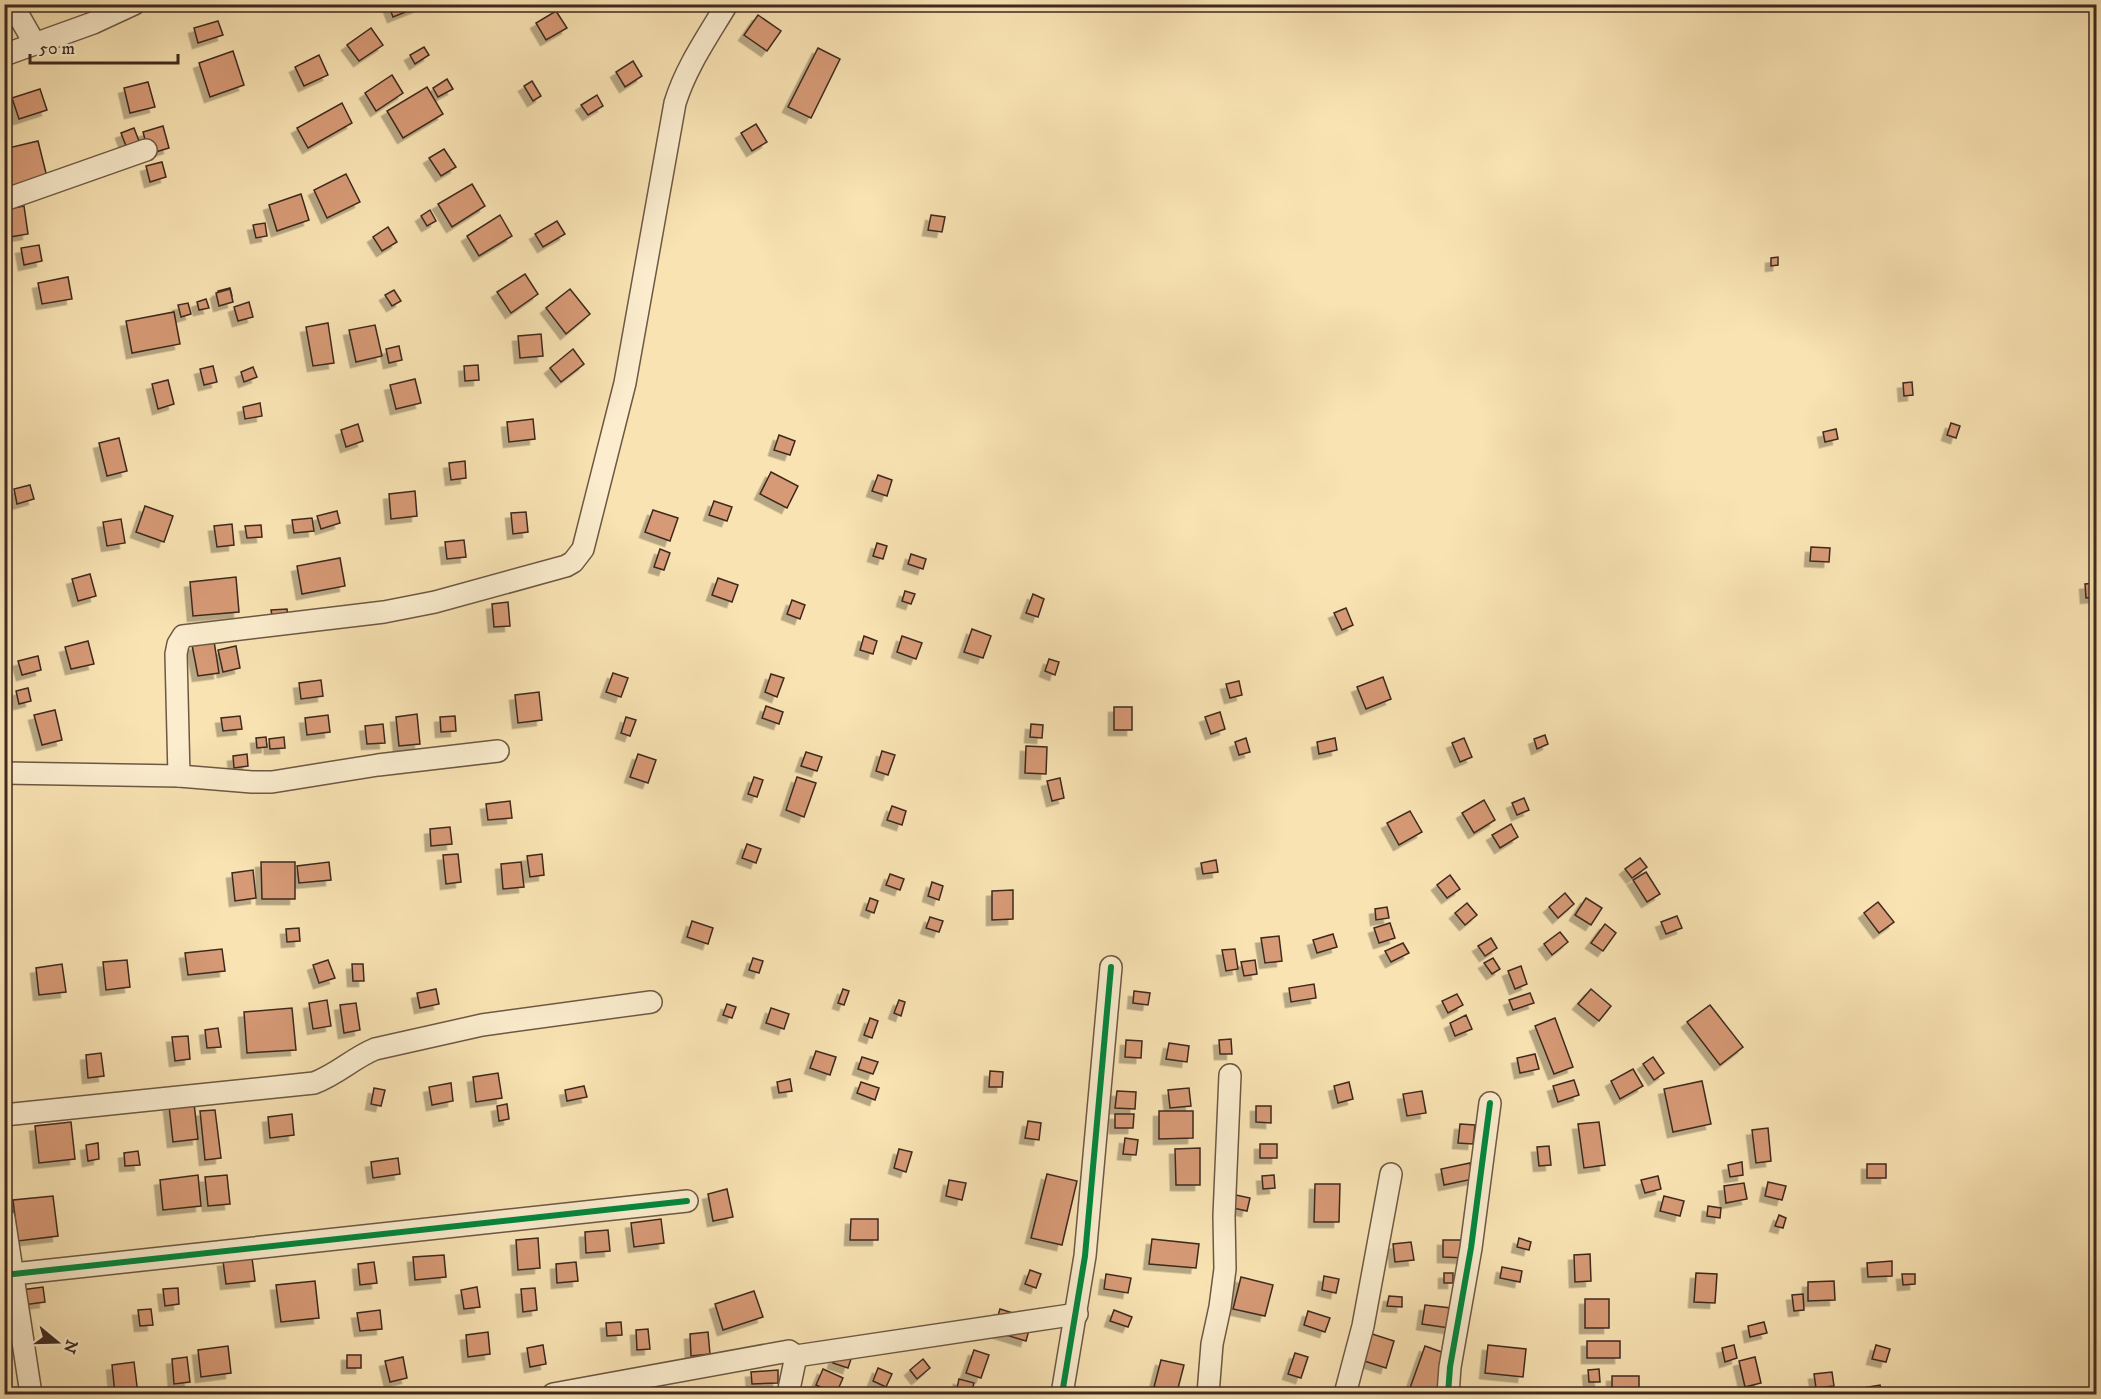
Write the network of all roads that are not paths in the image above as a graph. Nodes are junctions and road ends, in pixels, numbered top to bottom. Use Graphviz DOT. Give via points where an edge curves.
graph roads {
  1 [pos="12,4"];
  2 [pos="134,4"];
  3 [pos="727,4"];
  4 [pos="35,44"];
  5 [pos="4,55"];
  6 [pos="146,150"];
  7 [pos="4,200"];
  8 [pos="498,751"];
  9 [pos="4,773"];
  10 [pos="179,776"];
  11 [pos="1111,967"];
  12 [pos="651,1002"];
  13 [pos="1230,1076"];
  14 [pos="1490,1103"];
  15 [pos="4,1115"];
  16 [pos="1391,1174"];
  17 [pos="687,1202"];
  18 [pos="4,1218"];
  19 [pos="8,1275"];
  20 [pos="1077,1314"];
  21 [pos="796,1356"];
  22 [pos="31,1395"];
  23 [pos="553,1395"];
  24 [pos="788,1395"];
  25 [pos="1062,1395"];
  26 [pos="1208,1395"];
  27 [pos="1345,1395"];
  28 [pos="1448,1395"];
  1 -- 4 [label="street"];
  2 -- 4 [label="street"];
  3 -- 10 [label="street" via="693,61 675,103 625,383 579,556 566,566 435,602 384,612 183,636 176,654"];
  4 -- 5 [label="street"];
  6 -- 7 [label="street"];
  8 -- 10 [label="street" via="272,782"];
  9 -- 10 [label="street"];
  11 -- 20 [label="street"];
  12 -- 15 [label="street" via="482,1024 375,1048 315,1083"];
  13 -- 26 [label="street" via="1225,1269"];
  14 -- 28 [label="street"];
  16 -- 27 [label="street" via="1363,1326"];
  17 -- 19 [label="street"];
  18 -- 19 [label="street"];
  19 -- 22 [label="street"];
  20 -- 21 [label="street"];
  20 -- 25 [label="street"];
  21 -- 23 [label="street" via="789,1351"];
  21 -- 24 [label="street"];
}
